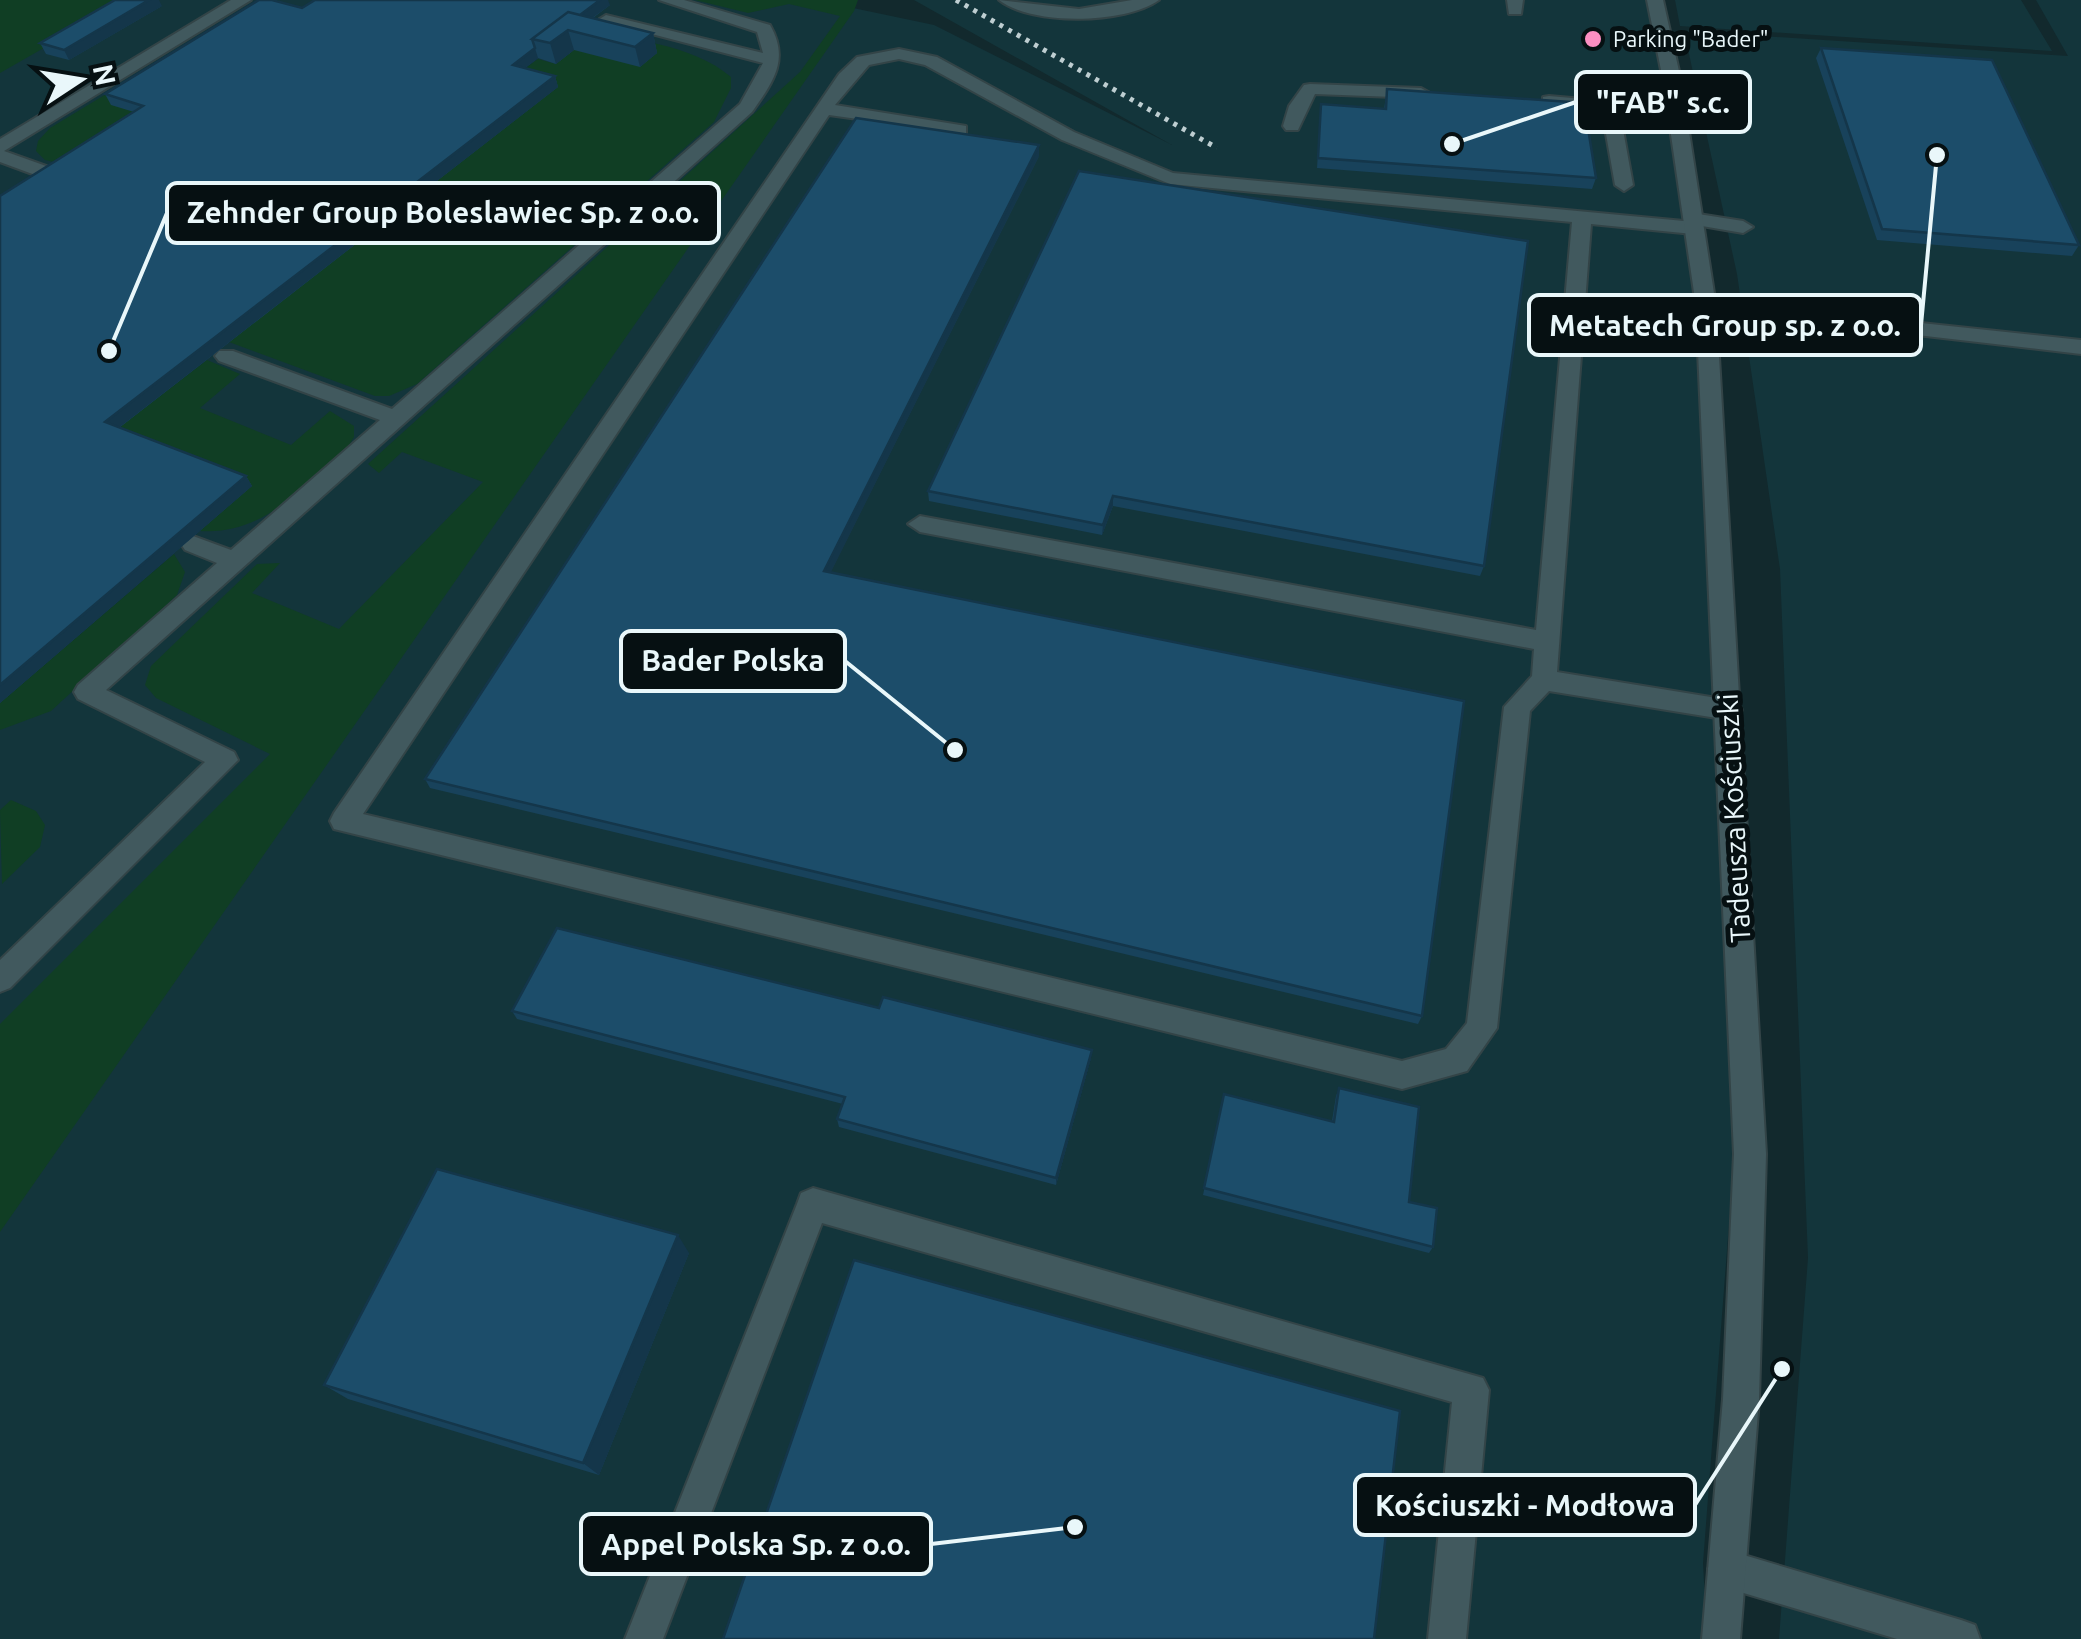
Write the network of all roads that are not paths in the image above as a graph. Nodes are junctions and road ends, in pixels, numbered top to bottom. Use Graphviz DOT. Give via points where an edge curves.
graph roads {
  1 [pos="243,0"];
  2 [pos="667,0"];
  3 [pos="1007,0"];
  4 [pos="1151,0"];
  5 [pos="1655,0"];
  6 [pos="606,20"];
  7 [pos="772,60"];
  8 [pos="1434,94"];
  9 [pos="1532,100"];
  10 [pos="1610,105"];
  11 [pos="824,110"];
  12 [pos="1676,112"];
  13 [pos="1292,126"];
  14 [pos="960,130"];
  15 [pos="0,147"];
  16 [pos="0,156"];
  17 [pos="53,175"];
  18 [pos="1624,184"];
  19 [pos="1582,217"];
  20 [pos="1693,223"];
  21 [pos="1744,226"];
  22 [pos="1706,306"];
  23 [pos="2081,346"];
  24 [pos="226,356"];
  25 [pos="395,418"];
  26 [pos="920,524"];
  27 [pos="193,544"];
  28 [pos="234,561"];
  29 [pos="1548,642"];
  30 [pos="1544,680"];
  31 [pos="1729,710"];
  32 [pos="0,980"];
  33 [pos="1727,1570"];
  34 [pos="644,1639"];
  35 [pos="1447,1639"];
  36 [pos="1721,1639"];
  37 [pos="1961,1639"];
  1 -- 15 [label="street"];
  2 -- 7 [label="street" via="764,28"];
  3 -- 4 [label="street" via="1050,16"];
  5 -- 12 [label="street, Tadeusza Kościuszki"];
  6 -- 7 [label="street"];
  7 -- 25 [label="street" via="746,108"];
  8 -- 13 [label="street" via="1310,89"];
  9 -- 10 [label="street"];
  10 -- 12 [label="street"];
  10 -- 18 [label="street"];
  11 -- 14 [label="street"];
  11 -- 19 [label="street" via="863,61 899,54 931,61 1068,136 1170,178"];
  11 -- 30 [label="street" via="344,821 1402,1075 1456,1060 1482,1028 1517,707"];
  12 -- 20 [label="street, Tadeusza Kościuszki"];
  16 -- 17 [label="street"];
  19 -- 20 [label="street"];
  19 -- 29 [label="street"];
  20 -- 21 [label="street"];
  20 -- 22 [label="street, Tadeusza Kościuszki"];
  22 -- 23 [label="street"];
  22 -- 31 [label="street, Tadeusza Kościuszki"];
  24 -- 25 [label="street"];
  25 -- 28 [label="street"];
  26 -- 29 [label="street"];
  27 -- 28 [label="street"];
  28 -- 32 [label="street" via="86,692 225,760"];
  29 -- 30 [label="street"];
  30 -- 31 [label="street"];
  31 -- 33 [label="street, Tadeusza Kościuszki" via="1750,1154"];
  33 -- 36 [label="street, Tadeusza Kościuszki"];
  33 -- 37 [label="street"];
  34 -- 35 [label="street" via="813,1204 1472,1390"];
}
